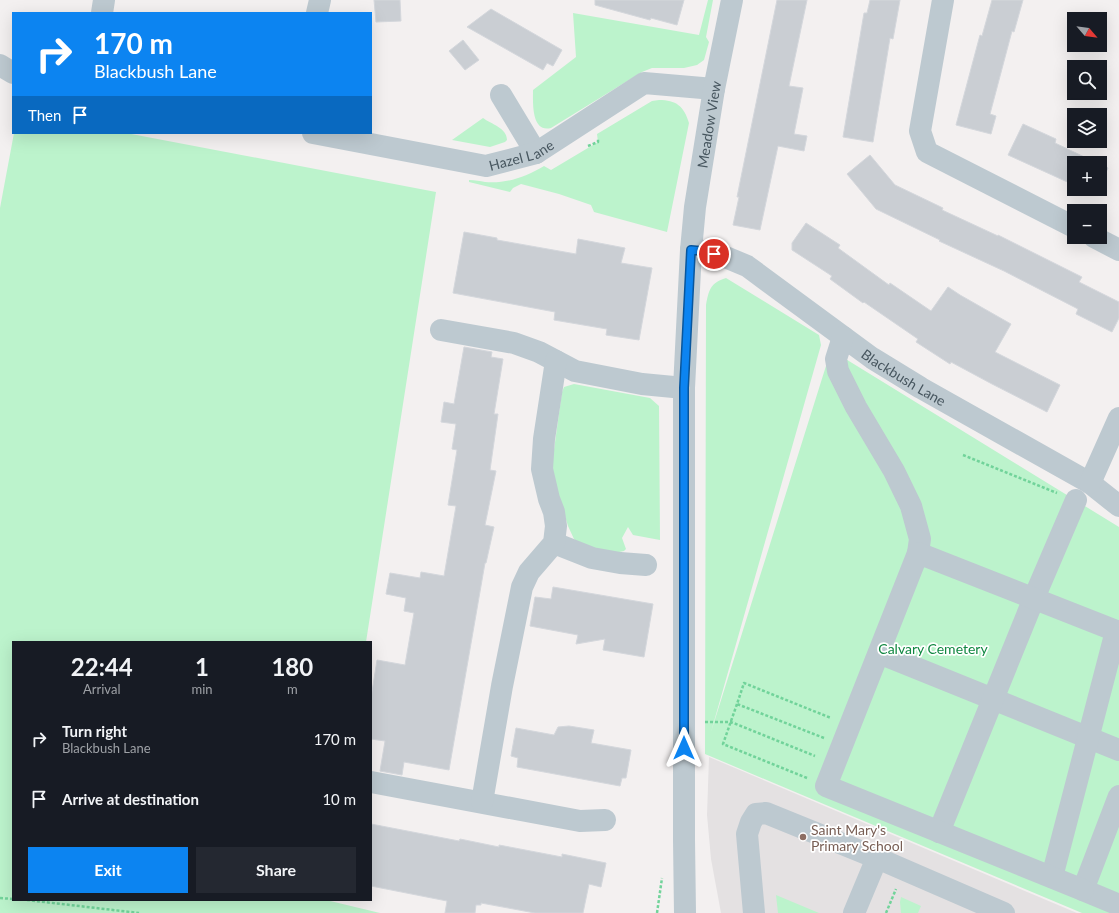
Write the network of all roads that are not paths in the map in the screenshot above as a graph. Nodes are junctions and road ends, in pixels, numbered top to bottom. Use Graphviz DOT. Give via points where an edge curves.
graph roads {
  1 [pos="104,0"];
  2 [pos="320,0"];
  3 [pos="732,0"];
  4 [pos="943,0"];
  5 [pos="102,12"];
  6 [pos="317,12"];
  7 [pos="0,65"];
  8 [pos="12,72"];
  9 [pos="714,89"];
  10 [pos="501,95"];
  11 [pos="318,134"];
  12 [pos="536,153"];
  13 [pos="1067,223"];
  14 [pos="1107,244"];
  15 [pos="1119,250"];
  16 [pos="698,251"];
  17 [pos="441,330"];
  18 [pos="843,337"];
  19 [pos="556,361"];
  20 [pos="684,388"];
  21 [pos="1119,418"];
  22 [pos="1090,483"];
  23 [pos="1076,500"];
  24 [pos="1119,506"];
  25 [pos="554,543"];
  26 [pos="918,553"];
  27 [pos="646,565"];
  28 [pos="1034,598"];
  29 [pos="1117,631"];
  30 [pos="879,653"];
  31 [pos="994,699"];
  32 [pos="1088,737"];
  33 [pos="1119,750"];
  34 [pos="372,782"];
  35 [pos="1119,796"];
  36 [pos="482,802"];
  37 [pos="605,820"];
  38 [pos="939,832"];
  39 [pos="877,858"];
  40 [pos="1052,877"];
  41 [pos="1083,890"];
  42 [pos="1119,905"];
  43 [pos="685,913"];
  44 [pos="754,913"];
  45 [pos="854,913"];
  46 [pos="1004,913"];
  1 -- 5 [label="street"];
  2 -- 6 [label="street"];
  3 -- 9 [label="street, Meadow View"];
  4 -- 13 [label="street" via="920,131 927,152"];
  7 -- 8 [label="street"];
  9 -- 12 [label="street, Hazel Lane" via="644,83"];
  9 -- 16 [label="street, Meadow View" via="695,207"];
  10 -- 12 [label="street"];
  11 -- 12 [label="street, Hazel Lane" via="486,166"];
  14 -- 15 [label="street"];
  16 -- 18 [label="street, Blackbush Lane" via="723,256 748,266"];
  16 -- 20 [label="street, Meadow View"];
  17 -- 19 [label="street" via="514,343"];
  18 -- 22 [label="street, Blackbush Lane" via="921,388"];
  18 -- 26 [label="street" via="836,359 838,371 911,506 920,539"];
  19 -- 20 [label="street" via="575,371 642,384"];
  19 -- 25 [label="street" via="542,469 554,512"];
  20 -- 43 [label="street, Meadow View"];
  21 -- 22 [label="street"];
  22 -- 24 [label="street, Blackbush Lane"];
  23 -- 28 [label="street"];
  25 -- 27 [label="street" via="592,558"];
  25 -- 36 [label="street" via="529,572 522,587"];
  26 -- 28 [label="street"];
  26 -- 30 [label="street"];
  28 -- 29 [label="street"];
  28 -- 31 [label="street"];
  29 -- 32 [label="street"];
  30 -- 31 [label="street"];
  30 -- 38 [label="street" via="826,786"];
  31 -- 32 [label="street"];
  31 -- 38 [label="street"];
  32 -- 33 [label="street"];
  32 -- 40 [label="street"];
  34 -- 36 [label="street"];
  35 -- 41 [label="street"];
  36 -- 37 [label="street" via="580,821"];
  38 -- 40 [label="street"];
  39 -- 44 [label="street" via="766,813 756,814 747,834"];
  39 -- 45 [label="street"];
  39 -- 46 [label="street"];
  40 -- 41 [label="street"];
  41 -- 42 [label="street"];
}
